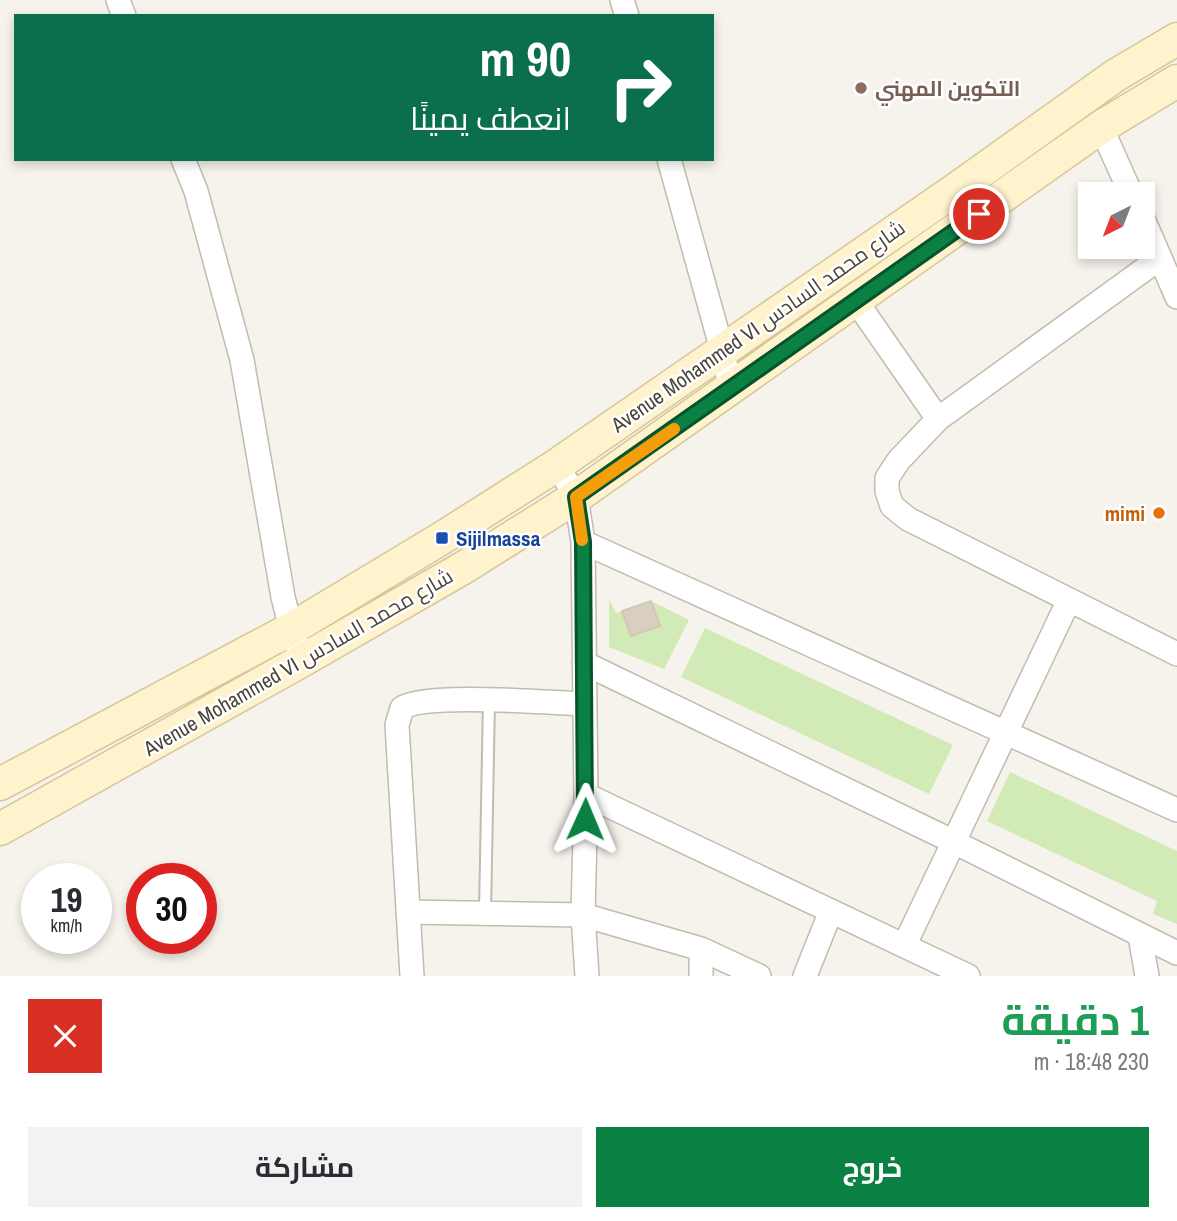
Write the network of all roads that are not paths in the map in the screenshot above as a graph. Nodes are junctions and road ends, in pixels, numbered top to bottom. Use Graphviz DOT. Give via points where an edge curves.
graph roads {
  1 [pos="1177,39"];
  2 [pos="1177,81"];
  3 [pos="1101,127"];
  4 [pos="184,161"];
  5 [pos="670,161"];
  6 [pos="1126,182"];
  7 [pos="1155,247"];
  8 [pos="1160,258"];
  9 [pos="1177,297"];
  10 [pos="856,301"];
  11 [pos="722,350"];
  12 [pos="731,389"];
  13 [pos="938,419"];
  14 [pos="557,465"];
  15 [pos="576,497"];
  16 [pos="583,542"];
  17 [pos="1069,600"];
  18 [pos="291,629"];
  19 [pos="1177,654"];
  20 [pos="303,660"];
  21 [pos="584,663"];
  22 [pos="489,700"];
  23 [pos="585,704"];
  24 [pos="1006,733"];
  25 [pos="0,784"];
  26 [pos="586,795"];
  27 [pos="1177,810"];
  28 [pos="0,829"];
  29 [pos="954,842"];
  30 [pos="831,911"];
  31 [pos="408,912"];
  32 [pos="485,913"];
  33 [pos="583,915"];
  34 [pos="1140,936"];
  35 [pos="905,944"];
  36 [pos="701,949"];
  37 [pos="1177,953"];
  38 [pos="412,976"];
  39 [pos="587,976"];
  40 [pos="701,976"];
  41 [pos="759,976"];
  42 [pos="805,976"];
  43 [pos="968,976"];
  44 [pos="1147,976"];
  1 -- 11 [label="main road, Avenue Mohammed VI شارع محمد السادس" via="1116,75"];
  2 -- 3 [label="main road, Avenue Mohammed VI شارع محمد السادس"];
  3 -- 6 [label="street"];
  3 -- 10 [label="main road, Avenue Mohammed VI شارع محمد السادس"];
  4 -- 18 [label="street" via="242,360"];
  5 -- 11 [label="street"];
  7 -- 8 [label="street"];
  8 -- 9 [label="street"];
  8 -- 13 [label="street"];
  10 -- 12 [label="main road, Avenue Mohammed VI شارع محمد السادس"];
  10 -- 13 [label="street"];
  11 -- 12 [label="street"];
  11 -- 14 [label="main road, Avenue Mohammed VI شارع محمد السادس"];
  12 -- 15 [label="main road, Avenue Mohammed VI شارع محمد السادس"];
  13 -- 17 [label="street" via="887,478 892,506 908,519"];
  14 -- 15 [label="street"];
  14 -- 18 [label="main road, Avenue Mohammed VI شارع محمد السادس"];
  15 -- 16 [label="street"];
  15 -- 20 [label="main road, Avenue Mohammed VI شارع محمد السادس"];
  16 -- 21 [label="street"];
  16 -- 24 [label="street"];
  17 -- 19 [label="street"];
  17 -- 24 [label="street"];
  18 -- 20 [label="street"];
  18 -- 25 [label="main road, Avenue Mohammed VI شارع محمد السادس"];
  20 -- 28 [label="main road, Avenue Mohammed VI شارع محمد السادس"];
  21 -- 23 [label="street"];
  21 -- 29 [label="street"];
  22 -- 23 [label="street"];
  22 -- 31 [label="street" via="409,704 398,715"];
  22 -- 32 [label="lane"];
  23 -- 26 [label="street"];
  24 -- 27 [label="street"];
  24 -- 29 [label="street"];
  26 -- 30 [label="street"];
  26 -- 33 [label="street"];
  29 -- 34 [label="street"];
  29 -- 35 [label="street"];
  30 -- 35 [label="street"];
  30 -- 42 [label="street"];
  31 -- 32 [label="street"];
  31 -- 38 [label="street"];
  32 -- 33 [label="street"];
  33 -- 36 [label="street"];
  33 -- 39 [label="street"];
  34 -- 37 [label="street"];
  34 -- 44 [label="street"];
  35 -- 43 [label="street"];
  36 -- 40 [label="street"];
  36 -- 41 [label="street"];
}
